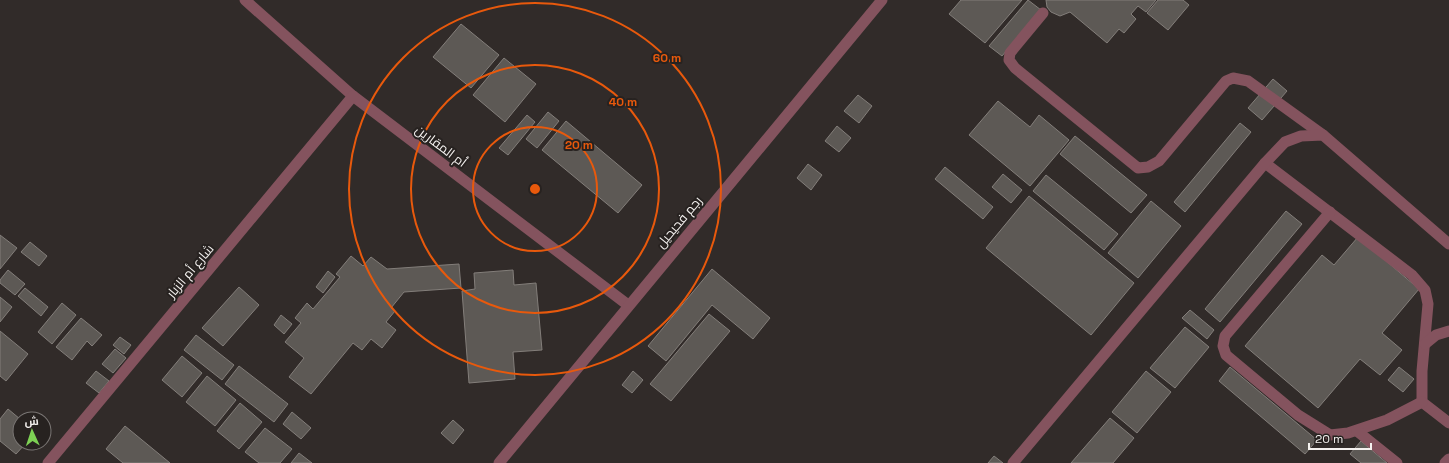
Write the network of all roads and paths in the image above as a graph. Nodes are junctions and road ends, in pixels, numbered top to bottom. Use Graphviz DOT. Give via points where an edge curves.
graph roads {
  1 [pos="245,0"];
  2 [pos="882,0"];
  3 [pos="1043,13"];
  4 [pos="353,96"];
  5 [pos="1323,135"];
  6 [pos="1265,163"];
  7 [pos="1330,212"];
  8 [pos="1449,244"];
  9 [pos="628,305"];
  10 [pos="1449,331"];
  11 [pos="1424,344"];
  12 [pos="1422,402"];
  13 [pos="1449,423"];
  14 [pos="1357,431"];
  15 [pos="1449,459"];
  16 [pos="48,463"];
  17 [pos="499,463"];
  18 [pos="1013,463"];
  19 [pos="1398,463"];
  20 [pos="1445,463"];
  1 -- 4 [label="street, أم المقارين"];
  2 -- 9 [label="street, رجم فحيحيل"];
  3 -- 5 [label="street" via="1010,53 1009,60 1015,68 1138,168 1148,167 1159,161 1226,81 1233,78 1248,81"];
  4 -- 9 [label="street, أم المقارين"];
  4 -- 16 [label="street, شارع أم الزبار"];
  5 -- 6 [label="street" via="1301,136 1285,142"];
  5 -- 8 [label="street"];
  6 -- 7 [label="street"];
  6 -- 18 [label="street"];
  7 -- 11 [label="street" via="1412,276 1425,290 1428,304"];
  7 -- 14 [label="street" via="1225,336 1223,346 1226,355 1298,415 1330,435"];
  9 -- 17 [label="street, رجم فحيحيل"];
  10 -- 11 [label="street" via="1436,335"];
  11 -- 12 [label="street"];
  12 -- 13 [label="street"];
  12 -- 14 [label="street" via="1387,420"];
  14 -- 19 [label="street"];
  15 -- 20 [label="street"];
}
